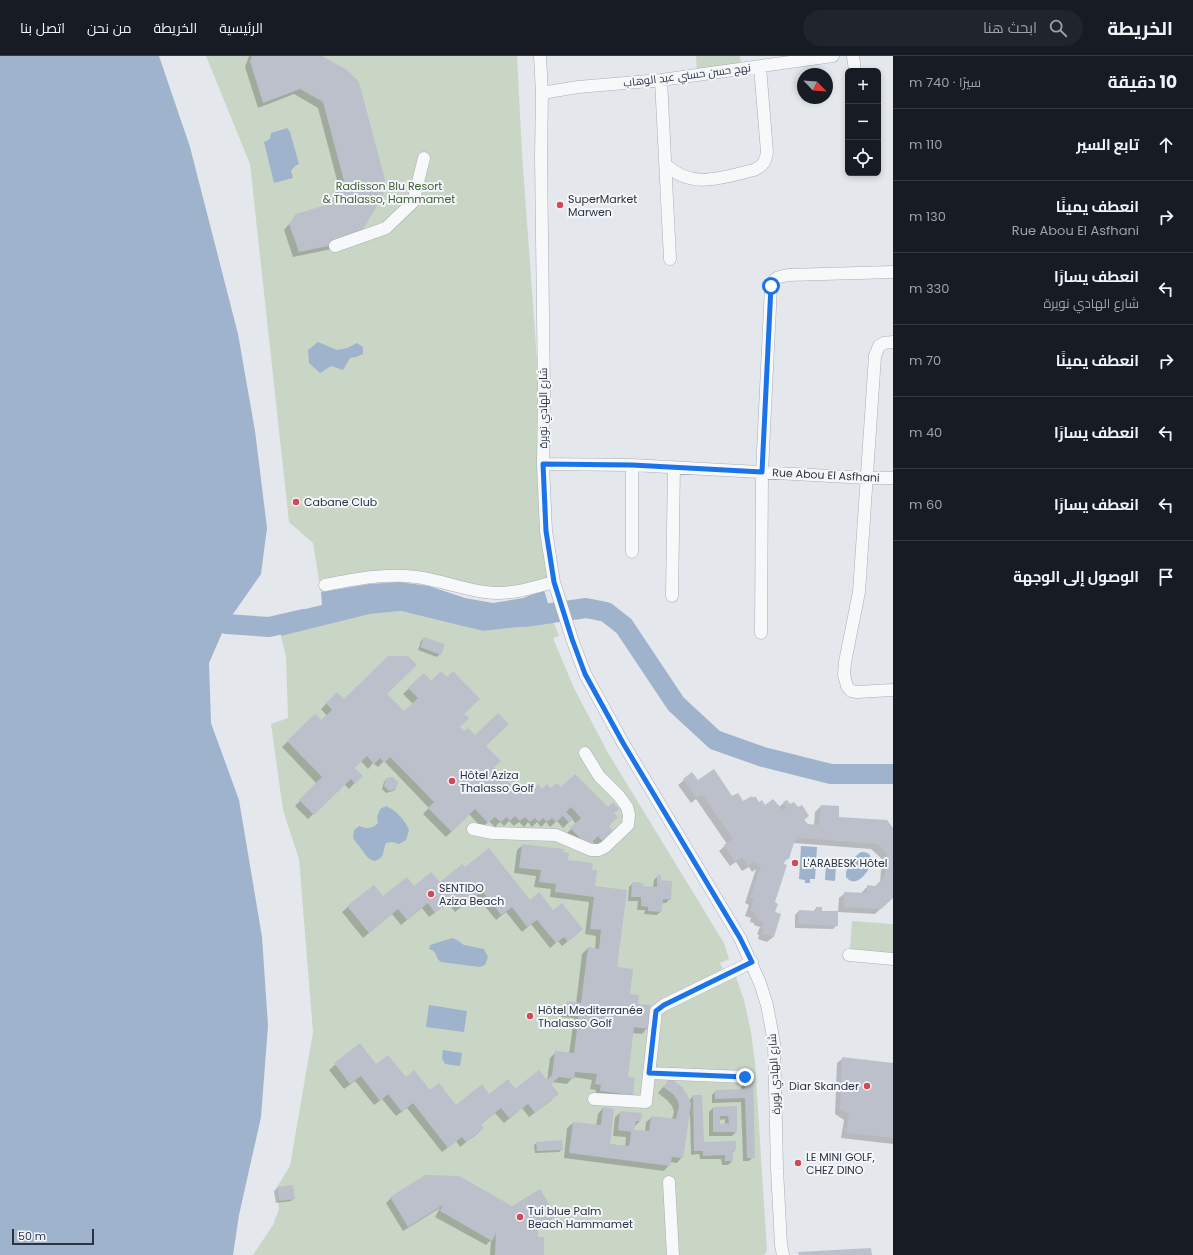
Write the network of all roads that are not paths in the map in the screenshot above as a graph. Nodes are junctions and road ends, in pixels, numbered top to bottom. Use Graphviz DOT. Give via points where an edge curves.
graph roads {
  1 [pos="540,56"];
  2 [pos="833,56"];
  3 [pos="853,56"];
  4 [pos="760,67"];
  5 [pos="855,68"];
  6 [pos="661,80"];
  7 [pos="542,94"];
  8 [pos="424,158"];
  9 [pos="666,165"];
  10 [pos="335,246"];
  11 [pos="670,259"];
  12 [pos="893,272"];
  13 [pos="893,342"];
  14 [pos="543,464"];
  15 [pos="632,465"];
  16 [pos="674,467"];
  17 [pos="762,472"];
  18 [pos="867,478"];
  19 [pos="893,478"];
  20 [pos="632,552"];
  21 [pos="325,585"];
  22 [pos="555,586"];
  23 [pos="672,596"];
  24 [pos="761,633"];
  25 [pos="893,690"];
  26 [pos="585,753"];
  27 [pos="472,829"];
  28 [pos="849,955"];
  29 [pos="893,959"];
  30 [pos="752,962"];
  31 [pos="649,1073"];
  32 [pos="745,1077"];
  33 [pos="594,1099"];
  34 [pos="669,1182"];
  35 [pos="781,1252"];
  36 [pos="673,1255"];
  1 -- 7 [label="street, شارع الهادي نويرة"];
  2 -- 4 [label="street, نهج حسن حسني عبد الوهاب"];
  3 -- 5 [label="street"];
  4 -- 6 [label="street, نهج حسن حسني عبد الوهاب"];
  4 -- 9 [label="street" via="766,152 764,164 754,170 702,180 682,177"];
  6 -- 7 [label="street, نهج حسن حسني عبد الوهاب" via="578,87"];
  6 -- 9 [label="street"];
  7 -- 14 [label="street, شارع الهادي نويرة"];
  8 -- 10 [label="street" via="413,202 402,213 386,228"];
  9 -- 11 [label="street"];
  12 -- 17 [label="street" via="788,275 773,280"];
  13 -- 18 [label="street" via="884,343 876,350"];
  14 -- 15 [label="street, Rue Abou El Asfhani"];
  14 -- 22 [label="street, شارع الهادي نويرة" via="546,531"];
  15 -- 16 [label="street, Rue Abou El Asfhani"];
  15 -- 20 [label="street"];
  16 -- 17 [label="street, Rue Abou El Asfhani"];
  16 -- 23 [label="street"];
  17 -- 18 [label="street, Rue Abou El Asfhani"];
  17 -- 24 [label="street"];
  18 -- 19 [label="street, Rue Abou El Asfhani"];
  18 -- 25 [label="street" via="859,592 844,662 845,682 851,691"];
  21 -- 22 [label="street" via="380,576 406,576 487,593"];
  22 -- 30 [label="street, شارع الهادي نويرة" via="585,674"];
  26 -- 27 [label="street" via="599,776 627,807 629,815 628,825 605,847 591,850 556,835"];
  28 -- 29 [label="street"];
  30 -- 31 [label="street" via="656,1011"];
  30 -- 35 [label="street, شارع الهادي نويرة" via="767,1005 774,1043"];
  31 -- 32 [label="street"];
  31 -- 33 [label="street" via="646,1102"];
  34 -- 36 [label="street"];
}
